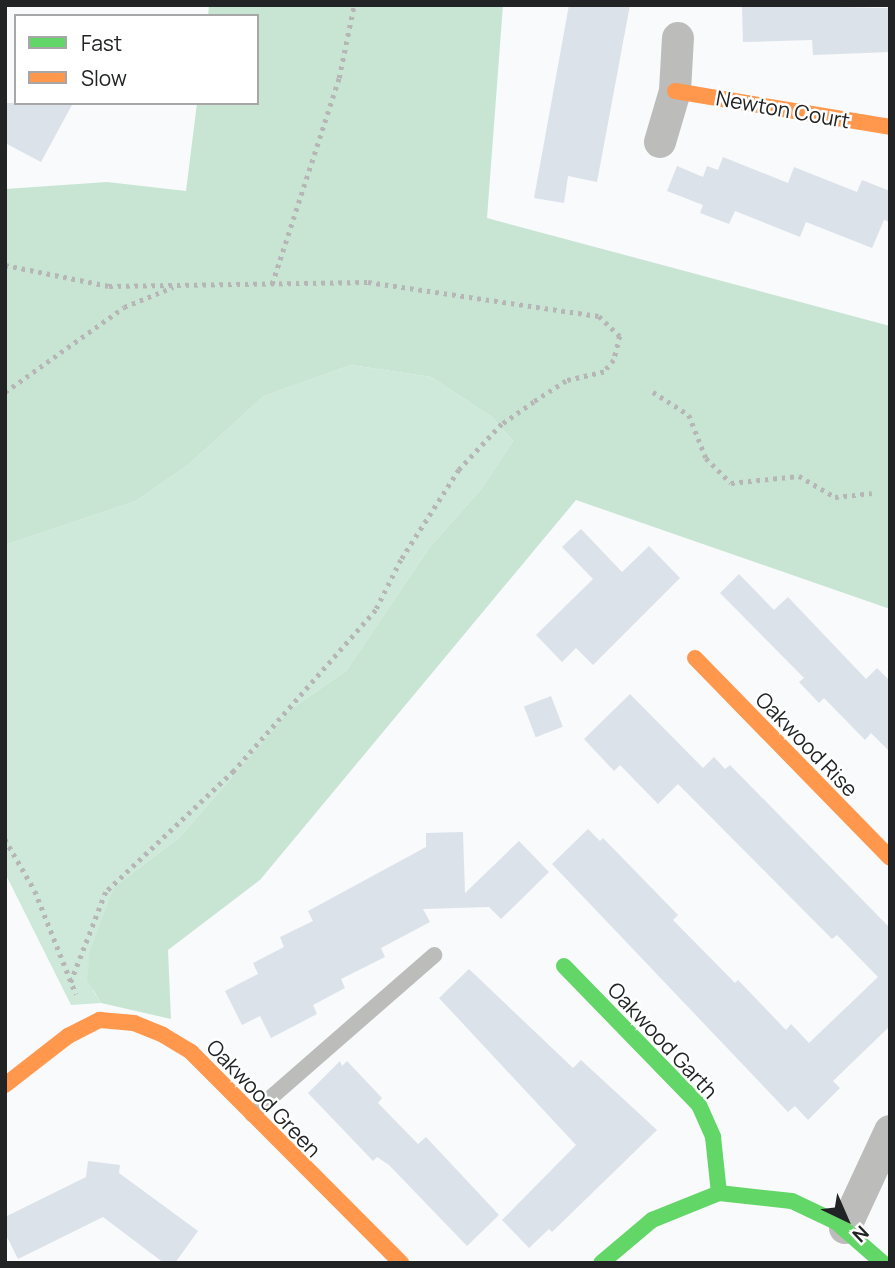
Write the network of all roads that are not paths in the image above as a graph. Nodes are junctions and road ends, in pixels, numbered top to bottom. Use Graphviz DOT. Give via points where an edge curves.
graph roads {
  1 [pos="678,38"];
  2 [pos="676,91"];
  3 [pos="890,127"];
  4 [pos="660,142"];
  5 [pos="695,658"];
  6 [pos="890,858"];
  7 [pos="434,955"];
  8 [pos="564,966"];
  9 [pos="5,1086"];
  10 [pos="250,1115"];
  11 [pos="890,1131"];
  12 [pos="719,1193"];
  13 [pos="845,1228"];
  14 [pos="401,1263"];
  15 [pos="601,1263"];
  16 [pos="883,1263"];
  1 -- 2 [label="street"];
  2 -- 3 [label="street, Newton Court"];
  2 -- 4 [label="street"];
  5 -- 6 [label="street, Oakwood Rise"];
  7 -- 10 [label="lane"];
  8 -- 12 [label="street, Oakwood Garth" via="699,1105 713,1137"];
  9 -- 10 [label="street, Oakwood Green" via="100,1020 134,1023 191,1052"];
  10 -- 14 [label="street, Oakwood Green"];
  11 -- 13 [label="street"];
  12 -- 13 [label="street" via="792,1201"];
  12 -- 15 [label="street" via="652,1220"];
  13 -- 16 [label="street"];
}
